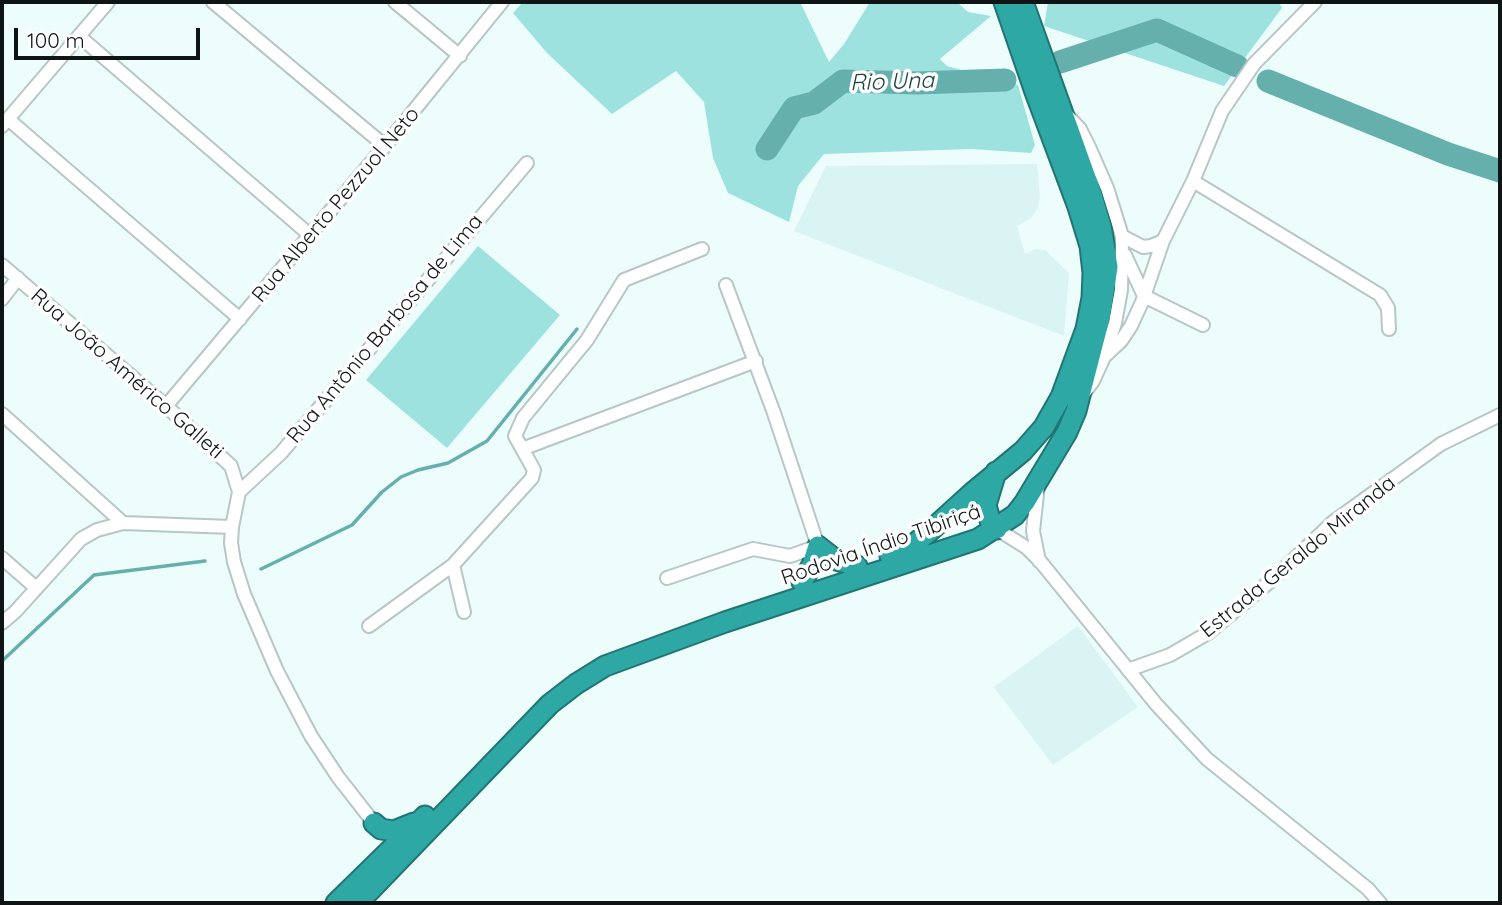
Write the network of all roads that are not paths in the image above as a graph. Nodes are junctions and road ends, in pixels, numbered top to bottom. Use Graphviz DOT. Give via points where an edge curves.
graph roads {
  1 [pos="108,2"];
  2 [pos="213,2"];
  3 [pos="395,2"];
  4 [pos="502,2"];
  5 [pos="1004,2"];
  6 [pos="1023,2"];
  7 [pos="1315,2"];
  8 [pos="79,36"];
  9 [pos="460,56"];
  10 [pos="1060,108"];
  11 [pos="5,123"];
  12 [pos="385,146"];
  13 [pos="527,163"];
  14 [pos="1193,181"];
  15 [pos="311,236"];
  16 [pos="1163,241"];
  17 [pos="1122,242"];
  18 [pos="702,249"];
  19 [pos="2,265"];
  20 [pos="18,278"];
  21 [pos="726,285"];
  22 [pos="1144,296"];
  23 [pos="2,299"];
  24 [pos="240,319"];
  25 [pos="1203,325"];
  26 [pos="1389,329"];
  27 [pos="1104,356"];
  28 [pos="756,361"];
  29 [pos="1079,401"];
  30 [pos="166,406"];
  31 [pos="2,414"];
  32 [pos="1500,415"];
  33 [pos="522,449"];
  34 [pos="997,471"];
  35 [pos="1039,482"];
  36 [pos="239,492"];
  37 [pos="123,523"];
  38 [pos="232,527"];
  39 [pos="997,528"];
  40 [pos="818,546"];
  41 [pos="2,558"];
  42 [pos="1040,561"];
  43 [pos="453,565"];
  44 [pos="857,566"];
  45 [pos="667,578"];
  46 [pos="802,582"];
  47 [pos="35,587"];
  48 [pos="464,612"];
  49 [pos="2,623"];
  50 [pos="369,626"];
  51 [pos="1128,670"];
  52 [pos="436,804"];
  53 [pos="374,823"];
  54 [pos="357,894"];
  55 [pos="336,903"];
  56 [pos="1380,903"];
  1 -- 8 [label="street"];
  2 -- 12 [label="street"];
  3 -- 9 [label="street"];
  4 -- 9 [label="street, Rua Alberto Pezzuol Neto"];
  5 -- 34 [label="highway, Rodovia Índio Tibiriçá" via="1079,207 1093,273 1086,329 1061,397 1044,427"];
  6 -- 10 [label="highway, Rodovia Índio Tibiriçá"];
  7 -- 14 [label="street" via="1236,87"];
  8 -- 11 [label="street"];
  8 -- 15 [label="street"];
  9 -- 12 [label="street, Rua Alberto Pezzuol Neto"];
  10 -- 17 [label="street" via="1089,147 1107,188"];
  10 -- 29 [label="highway, Rodovia Índio Tibiriçá" via="1101,226 1108,267"];
  11 -- 24 [label="street"];
  12 -- 15 [label="street, Rua Alberto Pezzuol Neto"];
  13 -- 36 [label="street, Rua Antônio Barbosa de Lima" via="281,453"];
  14 -- 16 [label="street"];
  14 -- 26 [label="street" via="1380,295 1388,308"];
  15 -- 24 [label="street, Rua Alberto Pezzuol Neto"];
  16 -- 17 [label="street" via="1143,247"];
  16 -- 22 [label="street"];
  17 -- 22 [label="street"];
  17 -- 27 [label="street" via="1121,290"];
  18 -- 33 [label="street" via="624,280 587,340 523,418 515,436"];
  19 -- 20 [label="street, Rua João Américo Galleti"];
  20 -- 23 [label="street"];
  20 -- 30 [label="street, Rua João Américo Galleti"];
  21 -- 28 [label="street"];
  22 -- 25 [label="street"];
  22 -- 27 [label="street" via="1121,341"];
  24 -- 30 [label="street, Rua Alberto Pezzuol Neto"];
  27 -- 29 [label="street"];
  28 -- 33 [label="street"];
  28 -- 40 [label="street"];
  29 -- 35 [label="highway, Rodovia Índio Tibiriçá"];
  30 -- 36 [label="street, Rua João Américo Galleti" via="232,466"];
  31 -- 37 [label="street"];
  32 -- 51 [label="street, Estrada Geraldo Miranda" via="1441,444 1333,522 1208,633 1170,655"];
  33 -- 43 [label="street" via="534,470 532,478"];
  34 -- 39 [label="highway" via="986,505 991,524"];
  34 -- 44 [label="highway, Rodovia Índio Tibiriçá" via="913,545"];
  35 -- 39 [label="highway, Rodovia Índio Tibiriçá" via="1015,515"];
  35 -- 42 [label="street" via="1033,531"];
  36 -- 38 [label="street"];
  37 -- 38 [label="street"];
  37 -- 47 [label="street" via="81,538"];
  38 -- 53 [label="street" via="234,562 244,594 277,671 311,736"];
  39 -- 42 [label="street"];
  39 -- 54 [label="highway, Rodovia Índio Tibiriçá" via="978,539 605,666 551,704"];
  40 -- 44 [label="highway" via="836,560"];
  40 -- 45 [label="street" via="790,556 753,549"];
  40 -- 46 [label="highway"];
  41 -- 47 [label="street"];
  42 -- 51 [label="street"];
  43 -- 48 [label="street"];
  43 -- 50 [label="street"];
  44 -- 46 [label="highway, Rodovia Índio Tibiriçá"];
  46 -- 52 [label="highway, Rodovia Índio Tibiriçá" via="589,663 533,706"];
  47 -- 49 [label="street"];
  51 -- 56 [label="street" via="1207,759"];
  52 -- 53 [label="highway" via="401,830 386,831"];
  52 -- 54 [label="highway, Rodovia Índio Tibiriçá"];
  53 -- 54 [label="highway" via="377,848"];
  54 -- 55 [label="highway, Rodovia Índio Tibiriçá"];
}
